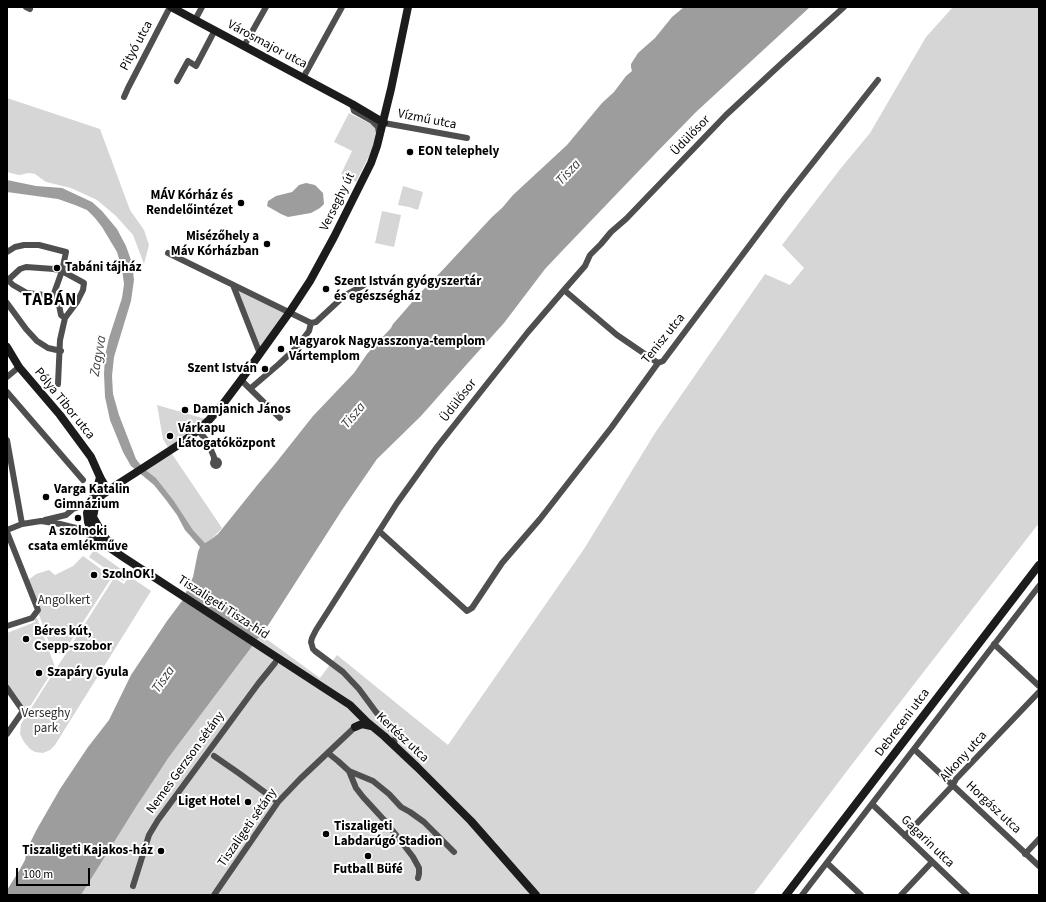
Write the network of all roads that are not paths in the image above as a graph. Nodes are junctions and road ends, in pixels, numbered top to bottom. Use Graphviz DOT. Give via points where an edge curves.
graph roads {
  1 [pos="171,7"];
  2 [pos="202,7"];
  3 [pos="266,7"];
  4 [pos="342,7"];
  5 [pos="408,7"];
  6 [pos="844,7"];
  7 [pos="195,20"];
  8 [pos="215,30"];
  9 [pos="244,46"];
  10 [pos="303,78"];
  11 [pos="878,80"];
  12 [pos="177,81"];
  13 [pos="124,97"];
  14 [pos="352,104"];
  15 [pos="384,123"];
  16 [pos="467,138"];
  17 [pos="379,139"];
  18 [pos="7,252"];
  19 [pos="168,253"];
  20 [pos="62,271"];
  21 [pos="7,281"];
  22 [pos="233,285"];
  23 [pos="364,285"];
  24 [pos="564,290"];
  25 [pos="53,296"];
  26 [pos="7,303"];
  27 [pos="289,313"];
  28 [pos="65,318"];
  29 [pos="311,323"];
  30 [pos="7,348"];
  31 [pos="60,351"];
  32 [pos="260,354"];
  33 [pos="658,363"];
  34 [pos="19,367"];
  35 [pos="7,377"];
  36 [pos="239,383"];
  37 [pos="58,384"];
  38 [pos="251,388"];
  39 [pos="7,392"];
  40 [pos="280,418"];
  41 [pos="198,430"];
  42 [pos="7,440"];
  43 [pos="223,443"];
  44 [pos="211,446"];
  45 [pos="214,461"];
  46 [pos="100,477"];
  47 [pos="83,480"];
  48 [pos="117,484"];
  49 [pos="103,491"];
  50 [pos="90,503"];
  51 [pos="77,508"];
  52 [pos="89,517"];
  53 [pos="42,521"];
  54 [pos="22,524"];
  55 [pos="76,528"];
  56 [pos="7,531"];
  57 [pos="379,531"];
  58 [pos="101,542"];
  59 [pos="118,553"];
  60 [pos="1039,565"];
  61 [pos="1039,586"];
  62 [pos="7,626"];
  63 [pos="994,644"];
  64 [pos="275,660"];
  65 [pos="1039,686"];
  66 [pos="7,688"];
  67 [pos="1039,692"];
  68 [pos="353,707"];
  69 [pos="362,717"];
  70 [pos="355,727"];
  71 [pos="376,729"];
  72 [pos="7,734"];
  73 [pos="393,745"];
  74 [pos="914,749"];
  75 [pos="328,753"];
  76 [pos="214,756"];
  77 [pos="348,771"];
  78 [pos="953,785"];
  79 [pos="278,802"];
  80 [pos="872,804"];
  81 [pos="905,836"];
  82 [pos="1039,839"];
  83 [pos="454,852"];
  84 [pos="1025,854"];
  85 [pos="932,862"];
  86 [pos="827,863"];
  87 [pos="1039,866"];
  88 [pos="418,878"];
  89 [pos="133,886"];
  90 [pos="214,895"];
  91 [pos="536,895"];
  92 [pos="786,895"];
  93 [pos="802,895"];
  94 [pos="861,895"];
  95 [pos="901,895"];
  96 [pos="967,895"];
  1 -- 7 [label="main road, Városmajor utca"];
  1 -- 13 [label="street, Pityó utca"];
  2 -- 7 [label="street"];
  3 -- 9 [label="street"];
  4 -- 10 [label="street"];
  5 -- 15 [label="main road, Verseghy út"];
  6 -- 24 [label="street, Üdülősor" via="726,115 626,219 610,232"];
  7 -- 8 [label="main road, Városmajor utca"];
  8 -- 9 [label="main road, Városmajor utca"];
  8 -- 12 [label="street" via="196,66 188,61"];
  9 -- 10 [label="main road, Városmajor utca"];
  10 -- 14 [label="main road, Városmajor utca"];
  11 -- 33 [label="street, Tenisz utca" via="784,198 663,361"];
  14 -- 15 [label="main road, Városmajor utca"];
  14 -- 17 [label="street, Városmajor utca" via="354,111 378,127"];
  15 -- 16 [label="street, Vízmű utca"];
  15 -- 17 [label="main road, Verseghy út"];
  17 -- 27 [label="main road, Verseghy út" via="371,163 334,237"];
  18 -- 20 [label="street" via="24,245 39,245 66,252"];
  19 -- 22 [label="street"];
  20 -- 21 [label="street" via="26,267"];
  20 -- 25 [label="street"];
  20 -- 28 [label="street" via="84,284 77,302"];
  21 -- 25 [label="street" via="27,293"];
  22 -- 27 [label="street"];
  22 -- 32 [label="street"];
  23 -- 29 [label="street" via="344,296 316,322"];
  24 -- 33 [label="street" via="617,335"];
  24 -- 57 [label="street, Üdülősor" via="437,447"];
  25 -- 28 [label="street" via="59,305 61,315"];
  26 -- 31 [label="street" via="37,341 48,348"];
  27 -- 29 [label="street"];
  27 -- 32 [label="main road, Verseghy út"];
  28 -- 31 [label="street"];
  29 -- 38 [label="street" via="310,331 297,347"];
  30 -- 34 [label="main road, Pólya Tibor utca"];
  31 -- 37 [label="street"];
  32 -- 36 [label="main road, Verseghy út"];
  33 -- 57 [label="street, Tenisz utca" via="611,428 502,563 467,612"];
  34 -- 35 [label="street"];
  34 -- 46 [label="main road, Pólya Tibor utca" via="60,415 91,457"];
  36 -- 38 [label="street"];
  36 -- 41 [label="main road, Verseghy út"];
  38 -- 40 [label="street"];
  39 -- 47 [label="street"];
  41 -- 44 [label="street"];
  41 -- 48 [label="main road, Verseghy út"];
  42 -- 54 [label="street"];
  43 -- 44 [label="street" via="218,441"];
  44 -- 45 [label="street"];
  46 -- 48 [label="main road"];
  46 -- 49 [label="main road, Pólya Tibor utca" via="104,484"];
  46 -- 50 [label="main road" via="98,489"];
  48 -- 49 [label="main road, Verseghy út"];
  49 -- 50 [label="main road, Verseghy út"];
  49 -- 52 [label="main road"];
  50 -- 51 [label="street"];
  50 -- 52 [label="main road"];
  51 -- 52 [label="street"];
  51 -- 53 [label="street" via="60,517"];
  52 -- 55 [label="street" via="82,527"];
  52 -- 58 [label="main road" via="91,530"];
  52 -- 59 [label="main road"];
  53 -- 54 [label="street"];
  53 -- 55 [label="street"];
  54 -- 56 [label="street"];
  55 -- 58 [label="street"];
  56 -- 62 [label="street" via="38,610 32,618"];
  57 -- 73 [label="street, Üdülősor" via="316,630 311,642 315,651 359,689 396,735"];
  58 -- 59 [label="main road, Tiszaligeti Tisza-híd"];
  59 -- 64 [label="main road, Tiszaligeti Tisza-híd"];
  60 -- 92 [label="main road, Debreceni utca"];
  61 -- 63 [label="street, Debreceni utca"];
  63 -- 65 [label="street"];
  63 -- 74 [label="street, Debreceni utca"];
  64 -- 68 [label="main road, Kertész utca"];
  64 -- 89 [label="street, Nemes Gerzson sétány" via="158,820 149,835"];
  66 -- 72 [label="street" via="23,711"];
  67 -- 78 [label="street, Alkony utca"];
  68 -- 69 [label="main road, Kertész utca"];
  68 -- 70 [label="main road"];
  69 -- 70 [label="main road"];
  69 -- 71 [label="main road, Kertész utca"];
  70 -- 71 [label="main road" via="362,724"];
  70 -- 75 [label="street, Tiszaligeti sétány"];
  71 -- 73 [label="main road, Kertész utca"];
  73 -- 91 [label="main road, Kertész utca" via="471,821"];
  74 -- 78 [label="street, Horgász utca"];
  74 -- 80 [label="street, Debreceni utca"];
  75 -- 77 [label="street"];
  75 -- 79 [label="street, Tiszaligeti sétány"];
  76 -- 79 [label="street"];
  77 -- 83 [label="street" via="373,781 401,807 424,822"];
  77 -- 88 [label="street" via="356,788 413,857 418,868"];
  78 -- 81 [label="street, Alkony utca"];
  78 -- 84 [label="street, Horgász utca"];
  79 -- 90 [label="street, Tiszaligeti sétány"];
  80 -- 81 [label="street, Gagarin utca"];
  80 -- 86 [label="street, Debreceni utca"];
  81 -- 85 [label="street, Gagarin utca"];
  82 -- 84 [label="street"];
  84 -- 87 [label="street, Horgász utca"];
  85 -- 95 [label="street"];
  85 -- 96 [label="street, Gagarin utca"];
  86 -- 93 [label="street, Debreceni utca"];
  86 -- 94 [label="street"];
}
